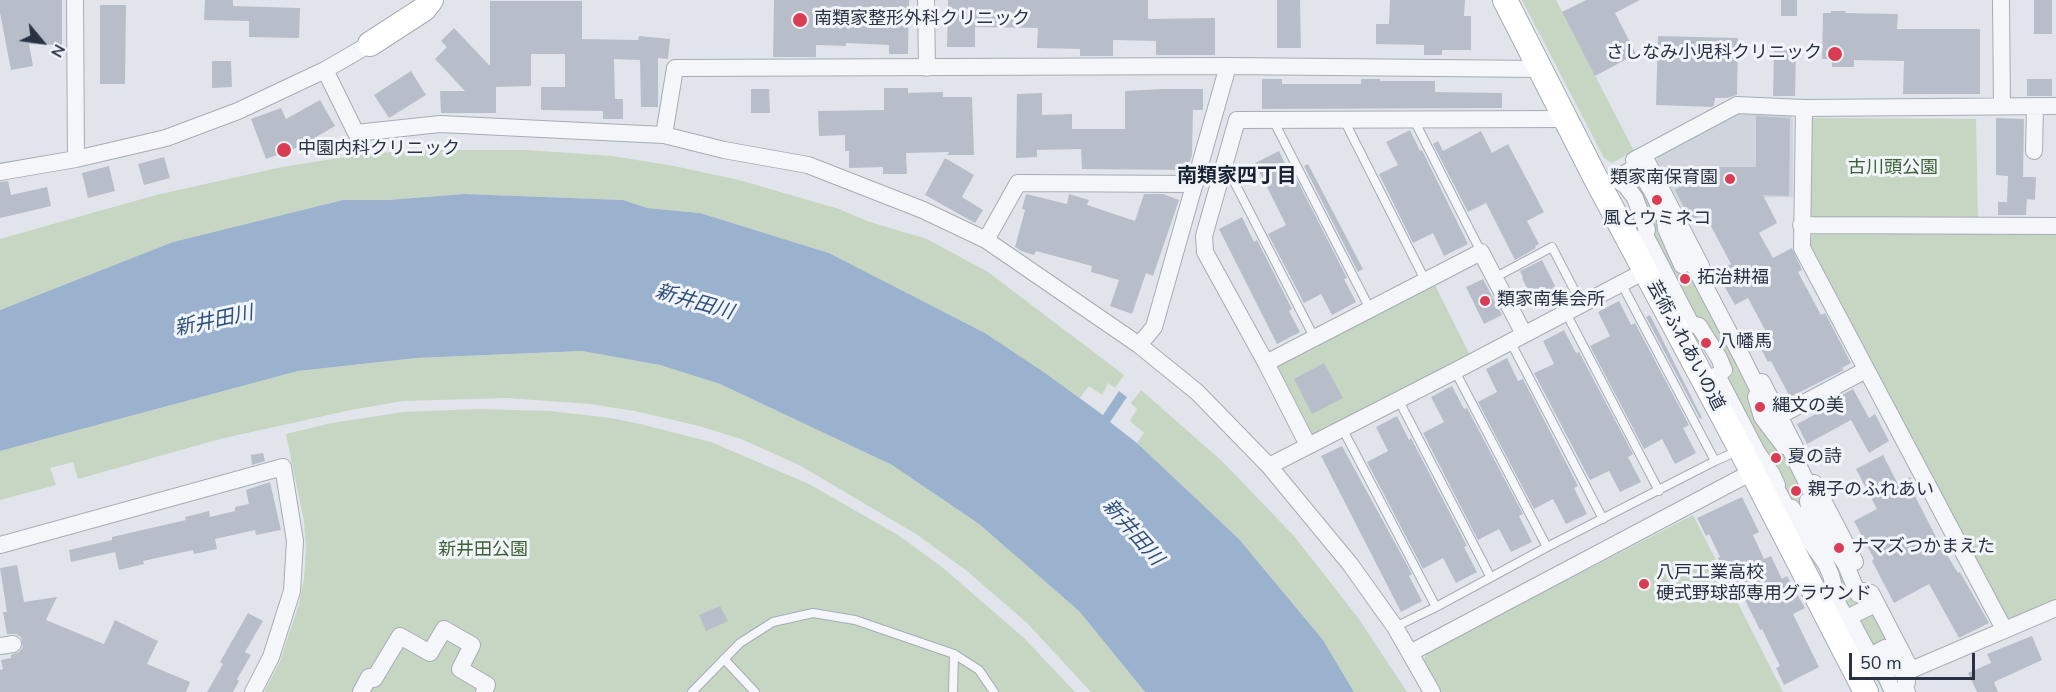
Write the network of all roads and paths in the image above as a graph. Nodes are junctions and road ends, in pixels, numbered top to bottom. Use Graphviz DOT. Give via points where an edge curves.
graph roads {
  1 [pos="75,0"];
  2 [pos="431,0"];
  3 [pos="926,0"];
  4 [pos="1504,0"];
  5 [pos="2001,0"];
  6 [pos="370,44"];
  7 [pos="1228,66"];
  8 [pos="927,68"];
  9 [pos="1540,69"];
  10 [pos="325,70"];
  11 [pos="2002,106"];
  12 [pos="2035,106"];
  13 [pos="2056,106"];
  14 [pos="1804,108"];
  15 [pos="1272,119"];
  16 [pos="1344,119"];
  17 [pos="1566,119"];
  18 [pos="1414,120"];
  19 [pos="664,135"];
  20 [pos="2034,151"];
  21 [pos="1644,156"];
  22 [pos="76,159"];
  23 [pos="1225,163"];
  24 [pos="0,172"];
  25 [pos="1595,177"];
  26 [pos="1194,184"];
  27 [pos="1801,225"];
  28 [pos="2056,226"];
  29 [pos="986,240"];
  30 [pos="1480,252"];
  31 [pos="1644,271"];
  32 [pos="1494,278"];
  33 [pos="1425,280"];
  34 [pos="1621,283"];
  35 [pos="1581,303"];
  36 [pos="1370,309"];
  37 [pos="1565,311"];
  38 [pos="1314,337"];
  39 [pos="1517,337"];
  40 [pos="1139,345"];
  41 [pos="1266,363"];
  42 [pos="1866,370"];
  43 [pos="1455,371"];
  44 [pos="1398,399"];
  45 [pos="1779,416"];
  46 [pos="1342,428"];
  47 [pos="1308,445"];
  48 [pos="1741,450"];
  49 [pos="1715,461"];
  50 [pos="1269,466"];
  51 [pos="1752,472"];
  52 [pos="1659,491"];
  53 [pos="1603,519"];
  54 [pos="0,545"];
  55 [pos="1547,547"];
  56 [pos="1490,576"];
  57 [pos="1436,607"];
  58 [pos="2056,608"];
  59 [pos="1395,627"];
  60 [pos="2004,629"];
  61 [pos="1410,653"];
  62 [pos="954,654"];
  63 [pos="724,659"];
  64 [pos="253,692"];
  65 [pos="361,692"];
  66 [pos="484,692"];
  67 [pos="692,692"];
  68 [pos="755,692"];
  69 [pos="953,692"];
  70 [pos="994,692"];
  71 [pos="1432,692"];
  72 [pos="1866,692"];
  73 [pos="1893,692"];
  74 [pos="1907,692"];
  1 -- 22 [label="street"];
  2 -- 6 [label="street" via="424,9"];
  3 -- 8 [label="street"];
  4 -- 9 [label="street, 芸術ふれあいの道"];
  5 -- 11 [label="street"];
  6 -- 10 [label="street"];
  7 -- 8 [label="street"];
  7 -- 9 [label="street"];
  7 -- 26 [label="street"];
  8 -- 19 [label="street" via="675,68"];
  9 -- 17 [label="street, 芸術ふれあいの道"];
  10 -- 19 [label="street" via="356,133 440,124"];
  10 -- 22 [label="street" via="238,111 166,138"];
  11 -- 12 [label="street"];
  11 -- 14 [label="street"];
  12 -- 13 [label="street"];
  12 -- 20 [label="street"];
  14 -- 21 [label="street" via="1737,105"];
  14 -- 27 [label="street"];
  15 -- 16 [label="street"];
  15 -- 23 [label="street" via="1237,120"];
  15 -- 36 [label="lane"];
  16 -- 18 [label="street"];
  16 -- 33 [label="lane"];
  17 -- 18 [label="street"];
  17 -- 25 [label="street, 芸術ふれあいの道"];
  18 -- 30 [label="lane"];
  19 -- 29 [label="street" via="808,165 923,210"];
  21 -- 25 [label="street"];
  21 -- 45 [label="street"];
  22 -- 24 [label="street"];
  23 -- 38 [label="lane"];
  23 -- 41 [label="street" via="1204,236 1205,252"];
  25 -- 31 [label="street, 芸術ふれあいの道"];
  26 -- 29 [label="street" via="1018,183"];
  26 -- 40 [label="street" via="1154,327"];
  27 -- 28 [label="street"];
  27 -- 42 [label="street" via="1802,248"];
  29 -- 40 [label="street"];
  30 -- 32 [label="street"];
  30 -- 33 [label="street"];
  31 -- 34 [label="street"];
  31 -- 48 [label="street, 芸術ふれあいの道"];
  32 -- 35 [label="lane" via="1552,248"];
  32 -- 39 [label="street"];
  33 -- 36 [label="street"];
  34 -- 35 [label="street"];
  34 -- 49 [label="lane"];
  35 -- 37 [label="street"];
  36 -- 38 [label="street"];
  37 -- 39 [label="street"];
  37 -- 52 [label="lane"];
  38 -- 41 [label="street"];
  39 -- 43 [label="street"];
  39 -- 53 [label="lane"];
  40 -- 50 [label="street" via="1197,392"];
  41 -- 47 [label="street"];
  42 -- 45 [label="street"];
  42 -- 60 [label="street"];
  43 -- 44 [label="street"];
  43 -- 55 [label="lane"];
  44 -- 46 [label="street"];
  44 -- 56 [label="lane"];
  45 -- 60 [label="street" via="1911,670"];
  46 -- 47 [label="street"];
  46 -- 57 [label="lane"];
  47 -- 50 [label="street"];
  48 -- 49 [label="lane"];
  48 -- 51 [label="street, 芸術ふれあいの道"];
  49 -- 52 [label="lane"];
  50 -- 59 [label="street" via="1350,564"];
  51 -- 61 [label="street"];
  51 -- 72 [label="street, 芸術ふれあいの道"];
  52 -- 53 [label="lane"];
  53 -- 55 [label="lane"];
  54 -- 64 [label="street" via="283,467 295,541 292,591 271,657"];
  55 -- 56 [label="lane"];
  56 -- 57 [label="lane"];
  57 -- 59 [label="lane"];
  58 -- 60 [label="street"];
  59 -- 61 [label="street"];
  61 -- 71 [label="street"];
  62 -- 63 [label="lane" via="855,620 813,613 773,622"];
  62 -- 69 [label="lane"];
  62 -- 70 [label="lane" via="979,670"];
  63 -- 67 [label="lane"];
  63 -- 68 [label="lane"];
  65 -- 66 [label="street" via="369,677 375,679 400,636 430,653 444,629 472,645 460,669 487,685"];
  73 -- 74 [label="street" via="1886,676 1872,669 1838,604 1826,564 1792,508 1788,510 1757,452 1717,375 1724,370 1719,358 1699,326 1691,324 1645,235 1647,230 1635,198 1616,179 1634,168 1654,195 1682,266 1691,260 1743,359 1761,395 1756,397 1762,417 1784,446 1789,447 1814,497 1808,501 1810,512 1845,563 1858,594 1864,591 1871,606 1849,617 1870,656 1885,648 1892,664 1900,668"];
}
